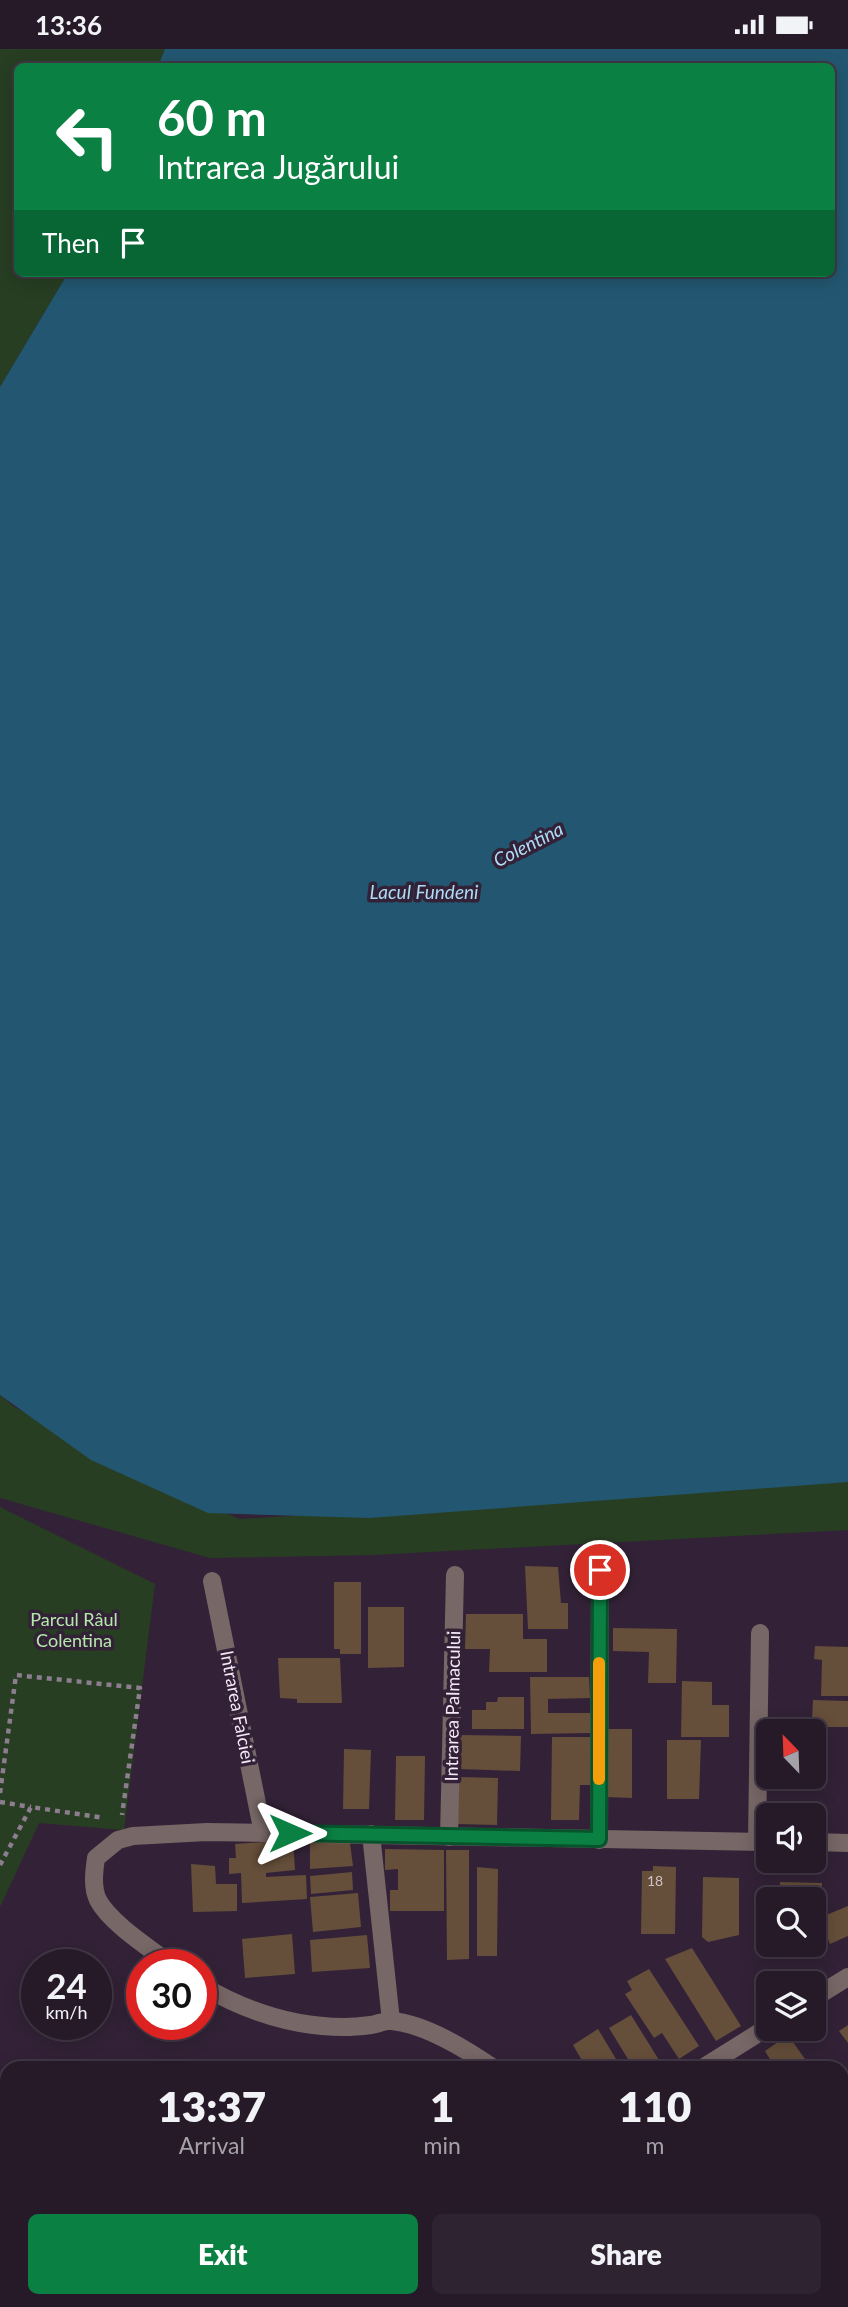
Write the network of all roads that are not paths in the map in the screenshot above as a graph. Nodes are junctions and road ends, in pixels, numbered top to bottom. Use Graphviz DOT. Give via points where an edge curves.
graph roads {
  1 [pos="600,1570"];
  2 [pos="456,1575"];
  3 [pos="212,1581"];
  4 [pos="760,1633"];
  5 [pos="762,1803"];
  6 [pos="263,1833"];
  7 [pos="371,1834"];
  8 [pos="449,1837"];
  9 [pos="599,1839"];
  10 [pos="756,1842"];
  11 [pos="826,1842"];
  12 [pos="848,1843"];
  13 [pos="151,1949"];
  14 [pos="848,1977"];
  15 [pos="826,1991"];
  16 [pos="217,1994"];
  17 [pos="391,2021"];
  18 [pos="756,2035"];
  19 [pos="484,2061"];
  20 [pos="714,2061"];
  1 -- 9 [label="street"];
  2 -- 8 [label="street, Intrarea Palmacului"];
  3 -- 6 [label="street, Intrarea Falciei"];
  4 -- 5 [label="street"];
  6 -- 7 [label="street"];
  6 -- 13 [label="street" via="133,1836 105,1848 96,1858 93,1874 97,1899"];
  7 -- 8 [label="street"];
  7 -- 17 [label="street"];
  8 -- 9 [label="street"];
  9 -- 10 [label="street"];
  11 -- 12 [label="street"];
  14 -- 15 [label="street"];
  16 -- 17 [label="street" via="313,2026"];
  17 -- 19 [label="street" via="439,2036"];
  18 -- 20 [label="street"];
}
